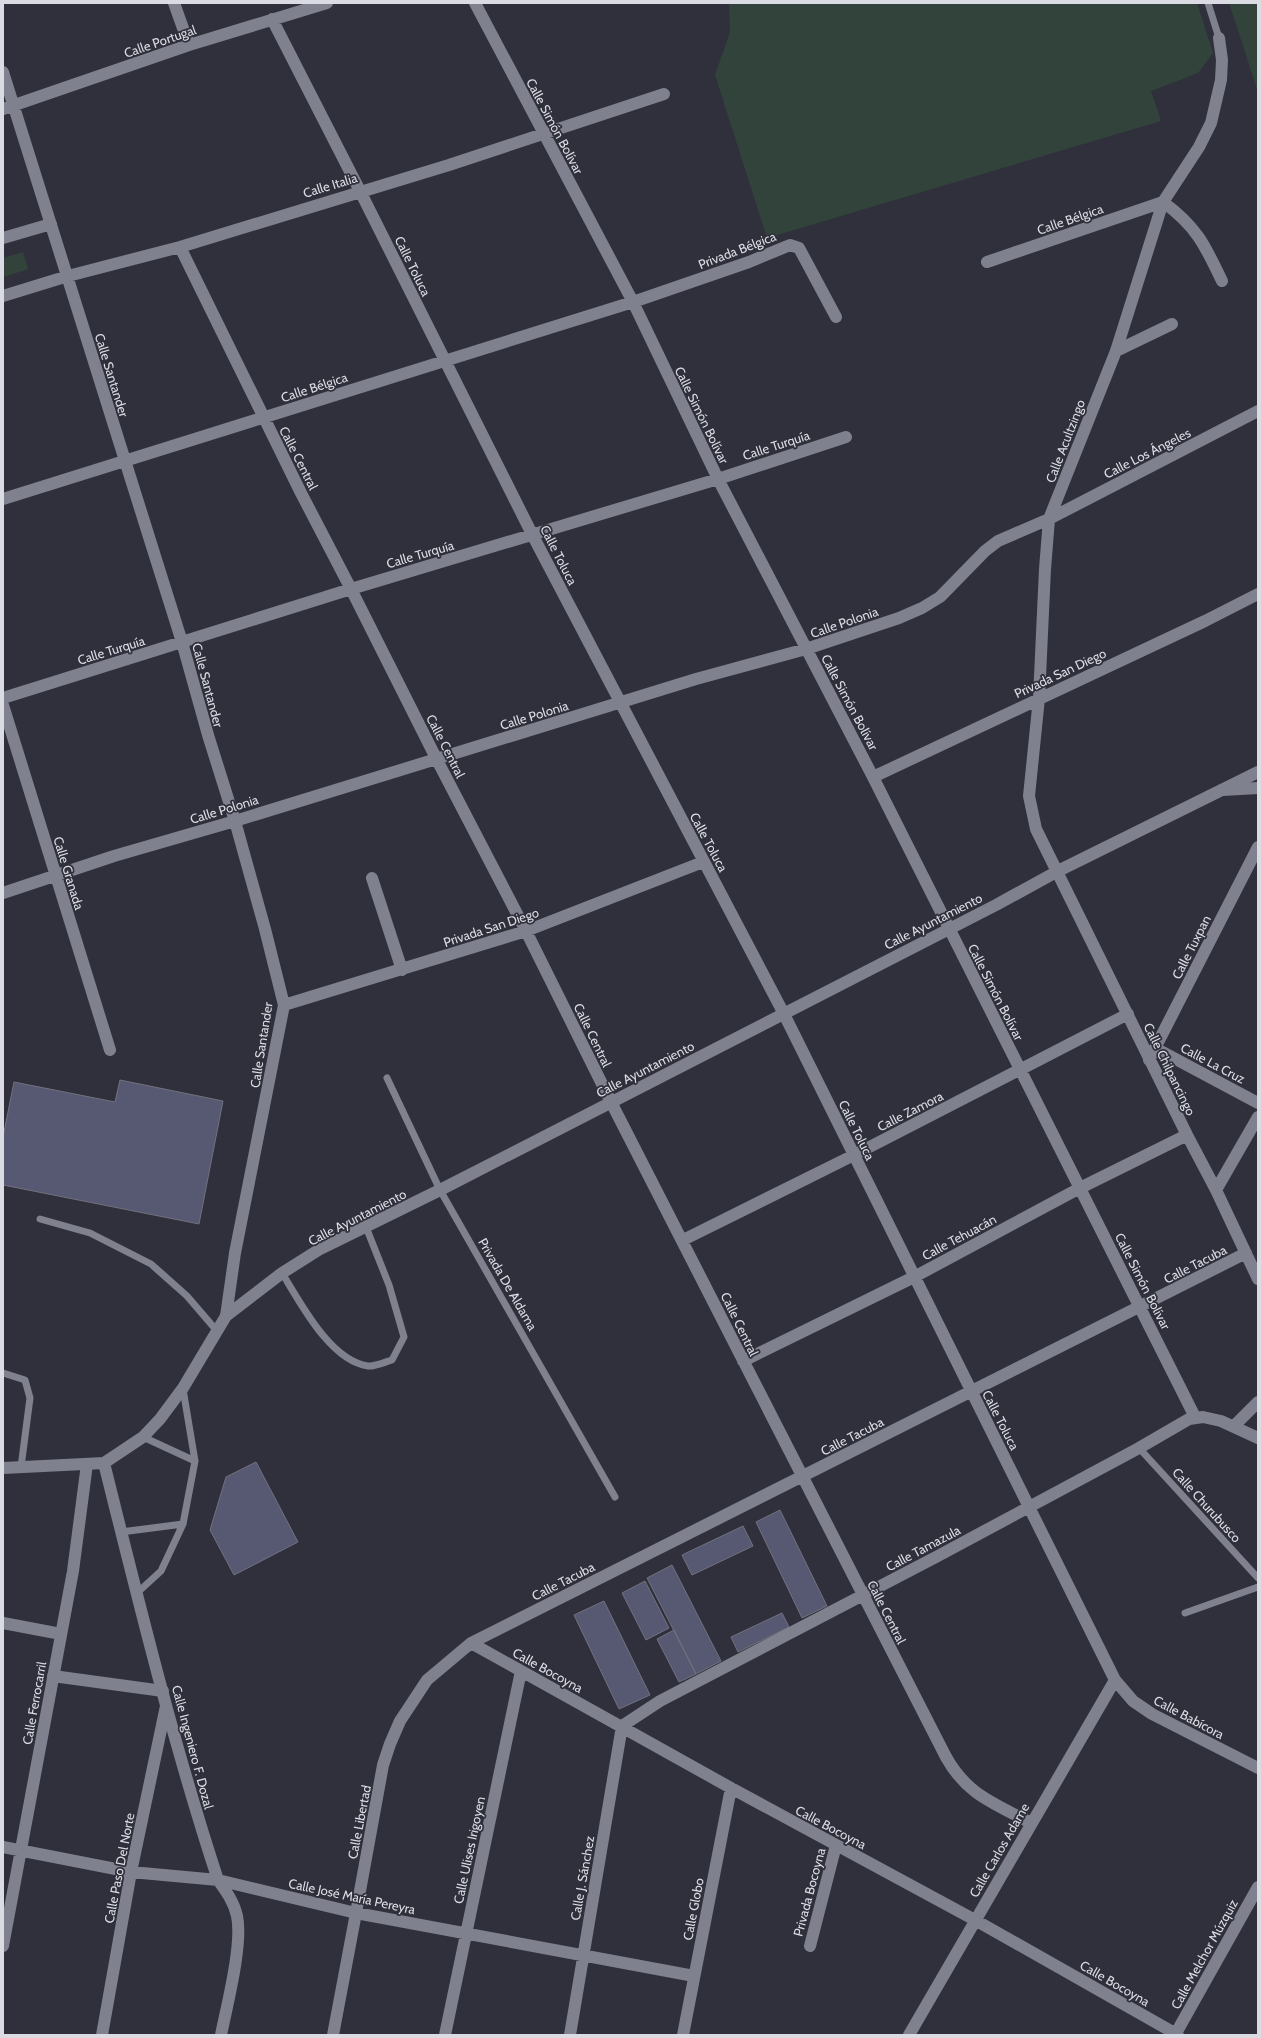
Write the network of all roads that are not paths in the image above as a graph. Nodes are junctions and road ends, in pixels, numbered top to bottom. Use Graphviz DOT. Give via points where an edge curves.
graph roads {
  1 [pos="174,3"];
  2 [pos="327,3"];
  3 [pos="475,3"];
  4 [pos="1208,3"];
  5 [pos="272,19"];
  6 [pos="1219,38"];
  7 [pos="189,44"];
  8 [pos="3,72"];
  9 [pos="664,94"];
  10 [pos="9,108"];
  11 [pos="543,135"];
  12 [pos="360,191"];
  13 [pos="1163,202"];
  14 [pos="51,224"];
  15 [pos="3,238"];
  16 [pos="180,247"];
  17 [pos="987,262"];
  18 [pos="68,276"];
  19 [pos="1222,280"];
  20 [pos="3,296"];
  21 [pos="633,302"];
  22 [pos="836,317"];
  23 [pos="1172,324"];
  24 [pos="1116,351"];
  25 [pos="444,361"];
  26 [pos="1258,411"];
  27 [pos="263,418"];
  28 [pos="846,437"];
  29 [pos="124,461"];
  30 [pos="718,479"];
  31 [pos="3,499"];
  32 [pos="1049,519"];
  33 [pos="533,536"];
  34 [pos="351,589"];
  35 [pos="1258,594"];
  36 [pos="182,642"];
  37 [pos="806,649"];
  38 [pos="3,698"];
  39 [pos="1038,698"];
  40 [pos="621,703"];
  41 [pos="3,705"];
  42 [pos="436,758"];
  43 [pos="1258,772"];
  44 [pos="873,777"];
  45 [pos="1258,788"];
  46 [pos="1223,790"];
  47 [pos="235,821"];
  48 [pos="1258,847"];
  49 [pos="703,862"];
  50 [pos="1058,871"];
  51 [pos="56,877"];
  52 [pos="372,878"];
  53 [pos="3,893"];
  54 [pos="948,929"];
  55 [pos="526,931"];
  56 [pos="402,970"];
  57 [pos="284,1005"];
  58 [pos="784,1014"];
  59 [pos="1128,1014"];
  60 [pos="1155,1048"];
  61 [pos="110,1050"];
  62 [pos="1149,1060"];
  63 [pos="1020,1069"];
  64 [pos="387,1078"];
  65 [pos="611,1102"];
  66 [pos="1258,1103"];
  67 [pos="1258,1117"];
  68 [pos="1186,1135"];
  69 [pos="854,1156"];
  70 [pos="1080,1188"];
  71 [pos="440,1190"];
  72 [pos="1216,1190"];
  73 [pos="40,1219"];
  74 [pos="366,1227"];
  75 [pos="683,1240"];
  76 [pos="1246,1254"];
  77 [pos="282,1273"];
  78 [pos="914,1277"];
  79 [pos="1258,1279"];
  80 [pos="1140,1307"];
  81 [pos="226,1316"];
  82 [pos="217,1331"];
  83 [pos="743,1361"];
  84 [pos="3,1373"];
  85 [pos="182,1388"];
  86 [pos="971,1392"];
  87 [pos="1258,1402"];
  88 [pos="1195,1417"];
  89 [pos="1234,1426"];
  90 [pos="143,1437"];
  91 [pos="1258,1438"];
  92 [pos="1139,1448"];
  93 [pos="195,1461"];
  94 [pos="104,1463"];
  95 [pos="87,1464"];
  96 [pos="21,1467"];
  97 [pos="3,1468"];
  98 [pos="802,1477"];
  99 [pos="615,1498"];
  100 [pos="1028,1506"];
  101 [pos="183,1524"];
  102 [pos="121,1532"];
  103 [pos="1258,1578"];
  104 [pos="1258,1587"];
  105 [pos="137,1593"];
  106 [pos="863,1596"];
  107 [pos="1185,1613"];
  108 [pos="3,1623"];
  109 [pos="61,1634"];
  110 [pos="471,1643"];
  111 [pos="521,1671"];
  112 [pos="53,1676"];
  113 [pos="1115,1680"];
  114 [pos="163,1691"];
  115 [pos="166,1706"];
  116 [pos="622,1726"];
  117 [pos="1258,1768"];
  118 [pos="731,1788"];
  119 [pos="1031,1823"];
  120 [pos="836,1845"];
  121 [pos="3,1847"];
  122 [pos="22,1851"];
  123 [pos="131,1872"];
  124 [pos="218,1880"];
  125 [pos="1258,1887"];
  126 [pos="356,1913"];
  127 [pos="975,1920"];
  128 [pos="466,1934"];
  129 [pos="3,1946"];
  130 [pos="810,1946"];
  131 [pos="584,1956"];
  132 [pos="694,1976"];
  133 [pos="102,2035"];
  134 [pos="221,2035"];
  135 [pos="333,2035"];
  136 [pos="445,2035"];
  137 [pos="570,2035"];
  138 [pos="683,2035"];
  139 [pos="910,2035"];
  140 [pos="1176,2035"];
  1 -- 7 [label="street"];
  2 -- 5 [label="street, Calle Portugal"];
  3 -- 11 [label="street, Calle Simón Bolívar"];
  4 -- 6 [label="lane"];
  5 -- 7 [label="street, Calle Portugal"];
  5 -- 12 [label="street, Calle Toluca"];
  6 -- 13 [label="street, Calle Acultzingo" via="1221,80 1211,123 1200,147"];
  7 -- 10 [label="street, Calle Portugal"];
  8 -- 10 [label="street, Calle Santander"];
  9 -- 11 [label="street, Calle Italia"];
  10 -- 14 [label="street, Calle Santander"];
  11 -- 12 [label="street, Calle Italia"];
  11 -- 21 [label="street, Calle Simón Bolívar"];
  12 -- 16 [label="street, Calle Italia"];
  12 -- 25 [label="street, Calle Toluca"];
  13 -- 17 [label="street, Calle Bélgica"];
  13 -- 19 [label="street" via="1181,215 1196,231"];
  13 -- 24 [label="street, Calle Acultzingo"];
  14 -- 15 [label="street"];
  14 -- 18 [label="street, Calle Santander"];
  16 -- 18 [label="street, Calle Italia"];
  16 -- 27 [label="street, Calle Central"];
  18 -- 20 [label="street, Calle Italia"];
  18 -- 29 [label="street, Calle Santander"];
  21 -- 22 [label="street, Privada Bélgica" via="790,245 799,248"];
  21 -- 25 [label="street, Calle Bélgica"];
  21 -- 30 [label="street, Calle Simón Bolívar"];
  23 -- 24 [label="street"];
  24 -- 32 [label="street, Calle Acultzingo"];
  25 -- 27 [label="street, Calle Bélgica"];
  25 -- 33 [label="street, Calle Toluca"];
  26 -- 32 [label="street, Calle Los Ángeles"];
  27 -- 29 [label="street, Calle Bélgica"];
  27 -- 34 [label="street, Calle Central"];
  28 -- 30 [label="street, Calle Turquía"];
  29 -- 31 [label="street, Calle Bélgica"];
  29 -- 36 [label="street, Calle Santander"];
  30 -- 33 [label="street, Calle Turquía"];
  30 -- 37 [label="street, Calle Simón Bolívar"];
  32 -- 37 [label="street, Calle Polonia" via="998,541 945,592 922,608"];
  32 -- 39 [label="street, Calle Acultzingo"];
  33 -- 34 [label="street, Calle Turquía"];
  33 -- 40 [label="street, Calle Toluca"];
  34 -- 36 [label="street, Calle Turquía"];
  34 -- 42 [label="street, Calle Central"];
  35 -- 39 [label="street, Privada San Diego"];
  36 -- 38 [label="street, Calle Turquía"];
  36 -- 47 [label="street, Calle Santander"];
  37 -- 40 [label="street, Calle Polonia" via="696,679"];
  37 -- 44 [label="street, Calle Simón Bolívar"];
  39 -- 44 [label="street, Privada San Diego"];
  39 -- 50 [label="street, Calle Acultzingo" via="1028,796 1036,829"];
  40 -- 42 [label="street, Calle Polonia"];
  40 -- 49 [label="street, Calle Toluca"];
  41 -- 51 [label="street, Calle Granada"];
  42 -- 47 [label="street, Calle Polonia"];
  42 -- 55 [label="street, Calle Central"];
  43 -- 46 [label="street, Calle Ayuntamiento"];
  44 -- 54 [label="street, Calle Simón Bolívar"];
  45 -- 46 [label="street"];
  46 -- 50 [label="street, Calle Ayuntamiento"];
  47 -- 51 [label="street, Calle Polonia" via="114,856"];
  47 -- 57 [label="street, Calle Santander"];
  48 -- 60 [label="street, Calle Tuxpan"];
  49 -- 55 [label="street, Privada San Diego"];
  49 -- 58 [label="street, Calle Toluca"];
  50 -- 54 [label="street, Calle Ayuntamiento"];
  50 -- 59 [label="street, Calle Chilpancingo"];
  51 -- 53 [label="street, Calle Polonia"];
  51 -- 61 [label="street, Calle Granada"];
  52 -- 56 [label="street"];
  54 -- 58 [label="street, Calle Ayuntamiento"];
  54 -- 63 [label="street, Calle Simón Bolívar"];
  55 -- 56 [label="street, Privada San Diego"];
  55 -- 65 [label="street, Calle Central"];
  56 -- 57 [label="street, Privada San Diego"];
  57 -- 81 [label="street, Calle Santander" via="235,1253"];
  58 -- 65 [label="street, Calle Ayuntamiento"];
  58 -- 69 [label="street, Calle Toluca"];
  59 -- 62 [label="street, Calle Chilpancingo"];
  59 -- 63 [label="street, Calle Zamora"];
  60 -- 62 [label="street, Calle Tuxpan"];
  60 -- 66 [label="street, Calle La Cruz"];
  62 -- 68 [label="street, Calle Chilpancingo"];
  63 -- 69 [label="street, Calle Zamora"];
  63 -- 70 [label="street, Calle Simón Bolívar"];
  64 -- 71 [label="lane, Privada De Aldama"];
  65 -- 71 [label="street, Calle Ayuntamiento"];
  65 -- 75 [label="street, Calle Central"];
  67 -- 72 [label="street"];
  68 -- 70 [label="street, Calle Tehuacán"];
  68 -- 72 [label="street, Calle Chilpancingo"];
  69 -- 75 [label="street, Calle Zamora"];
  69 -- 78 [label="street, Calle Toluca"];
  70 -- 78 [label="street, Calle Tehuacán"];
  70 -- 80 [label="street, Calle Simón Bolívar"];
  71 -- 74 [label="street, Calle Ayuntamiento"];
  71 -- 99 [label="lane, Privada De Aldama"];
  72 -- 76 [label="street, Calle Chilpancingo"];
  73 -- 82 [label="lane" via="90,1233 151,1264 187,1296"];
  74 -- 77 [label="street, Calle Ayuntamiento"];
  74 -- 77 [label="lane" via="389,1285 404,1337 392,1360 368,1366 345,1358 316,1326"];
  75 -- 83 [label="street, Calle Central"];
  76 -- 79 [label="street, Calle Chilpancingo"];
  76 -- 80 [label="street, Calle Tacuba"];
  77 -- 81 [label="street, Calle Ayuntamiento"];
  78 -- 83 [label="street, Calle Tehuacán"];
  78 -- 86 [label="street, Calle Toluca"];
  80 -- 86 [label="street, Calle Tacuba"];
  80 -- 88 [label="street, Calle Simón Bolívar"];
  81 -- 82 [label="street, Calle Ayuntamiento"];
  82 -- 85 [label="street, Calle Ayuntamiento"];
  83 -- 98 [label="street, Calle Central"];
  84 -- 96 [label="lane" via="25,1380 30,1398"];
  85 -- 90 [label="street, Calle Ayuntamiento" via="160,1419"];
  85 -- 93 [label="lane"];
  86 -- 98 [label="street, Calle Tacuba"];
  86 -- 100 [label="street, Calle Toluca"];
  87 -- 89 [label="street"];
  88 -- 89 [label="street" via="1213,1418"];
  88 -- 92 [label="street, Calle Tamazula"];
  89 -- 91 [label="street"];
  90 -- 93 [label="lane"];
  90 -- 94 [label="street, Calle Ayuntamiento"];
  92 -- 100 [label="street, Calle Tamazula"];
  92 -- 103 [label="lane, Calle Churubusco"];
  93 -- 101 [label="lane"];
  94 -- 95 [label="street"];
  94 -- 102 [label="street, Calle Ingeniero F. Dozal"];
  95 -- 96 [label="street"];
  95 -- 109 [label="street, Calle Ferrocarril" via="73,1571"];
  96 -- 97 [label="street"];
  98 -- 106 [label="street, Calle Central"];
  98 -- 110 [label="street, Calle Tacuba"];
  100 -- 106 [label="street, Calle Tamazula"];
  100 -- 113 [label="street, Calle Toluca"];
  101 -- 102 [label="lane"];
  101 -- 105 [label="lane" via="161,1570"];
  102 -- 105 [label="street, Calle Ingeniero F. Dozal"];
  104 -- 107 [label="lane"];
  105 -- 114 [label="street, Calle Ingeniero F. Dozal"];
  106 -- 116 [label="street, Calle Tamazula" via="660,1701"];
  106 -- 119 [label="street, Calle Central" via="954,1771 964,1784 978,1794"];
  108 -- 109 [label="street"];
  109 -- 112 [label="street, Calle Ferrocarril"];
  110 -- 111 [label="street, Calle Bocoyna"];
  110 -- 126 [label="street, Calle Libertad" via="427,1680 400,1721 390,1744 383,1765"];
  111 -- 116 [label="street, Calle Bocoyna"];
  111 -- 128 [label="street, Calle Ulises Irigoyen"];
  112 -- 114 [label="street"];
  112 -- 122 [label="street, Calle Ferrocarril"];
  113 -- 117 [label="street, Calle Babícora" via="1134,1702 1152,1714"];
  113 -- 119 [label="street, Calle Carlos Adame"];
  114 -- 115 [label="street, Calle Ingeniero F. Dozal"];
  115 -- 123 [label="street, Calle Paso Del Norte"];
  115 -- 124 [label="street, Calle Ingeniero F. Dozal" via="194,1808"];
  116 -- 118 [label="street, Calle Bocoyna"];
  116 -- 131 [label="street, Calle J. Sánchez"];
  118 -- 120 [label="street, Calle Bocoyna"];
  118 -- 132 [label="street, Calle Globo"];
  119 -- 127 [label="street, Calle Carlos Adame"];
  120 -- 127 [label="street, Calle Bocoyna"];
  120 -- 130 [label="street, Privada Bocoyna"];
  121 -- 122 [label="street, Calle José María Pereyra"];
  122 -- 123 [label="street, Calle José María Pereyra"];
  122 -- 129 [label="street, Calle Ferrocarril"];
  123 -- 124 [label="street, Calle José María Pereyra"];
  123 -- 133 [label="street, Calle Paso Del Norte"];
  124 -- 126 [label="street, Calle José María Pereyra"];
  124 -- 134 [label="street, Calle Ingeniero F. Dozal" via="232,1901 237,1916 238,1937"];
  125 -- 140 [label="street, Calle Melchor Múzquiz"];
  126 -- 128 [label="street, Calle José María Pereyra"];
  126 -- 135 [label="street, Calle Libertad"];
  127 -- 139 [label="street, Calle Carlos Adame"];
  127 -- 140 [label="street, Calle Bocoyna"];
  128 -- 131 [label="street, Calle José María Pereyra"];
  128 -- 136 [label="street, Calle Ulises Irigoyen"];
  131 -- 132 [label="street, Calle José María Pereyra"];
  131 -- 137 [label="street, Calle J. Sánchez"];
  132 -- 138 [label="street, Calle Globo"];
}
